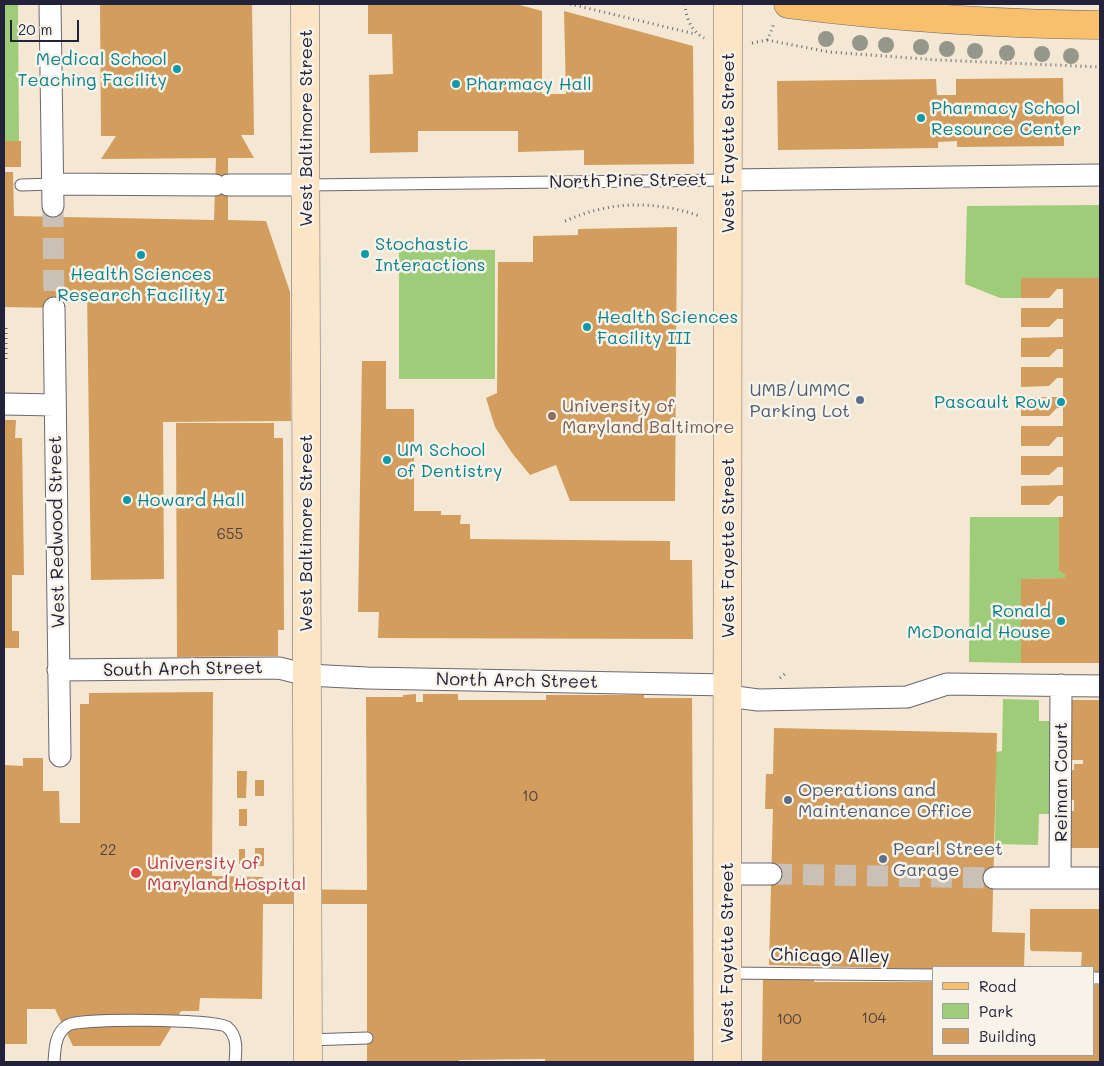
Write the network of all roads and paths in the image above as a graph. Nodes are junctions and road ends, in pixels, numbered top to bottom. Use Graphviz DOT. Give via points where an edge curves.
graph roads {
  1 [pos="50,4"];
  2 [pos="305,4"];
  3 [pos="570,4"];
  4 [pos="685,4"];
  5 [pos="728,4"];
  6 [pos="788,4"];
  7 [pos="1100,24"];
  8 [pos="773,27"];
  9 [pos="696,34"];
  10 [pos="705,39"];
  11 [pos="767,40"];
  12 [pos="753,44"];
  13 [pos="1100,67"];
  14 [pos="1100,175"];
  15 [pos="729,180"];
  16 [pos="52,184"];
  17 [pos="21,185"];
  18 [pos="306,186"];
  19 [pos="53,206"];
  20 [pos="700,216"];
  21 [pos="565,221"];
  22 [pos="54,308"];
  23 [pos="6,327"];
  24 [pos="4,362"];
  25 [pos="4,404"];
  26 [pos="55,404"];
  27 [pos="58,670"];
  28 [pos="307,674"];
  29 [pos="1061,685"];
  30 [pos="1100,686"];
  31 [pos="728,691"];
  32 [pos="60,756"];
  33 [pos="727,874"];
  34 [pos="771,874"];
  35 [pos="994,878"];
  36 [pos="1060,878"];
  37 [pos="1100,878"];
  38 [pos="727,972"];
  39 [pos="932,975"];
  40 [pos="367,1038"];
  41 [pos="308,1051"];
  42 [pos="54,1062"];
  43 [pos="235,1062"];
  44 [pos="727,1062"];
  1 -- 16 [label="street"];
  2 -- 18 [label="main road, West Baltimore Street"];
  3 -- 9 [label="path"];
  4 -- 9 [label="path" via="686,15"];
  5 -- 15 [label="main road, West Fayette Street"];
  6 -- 7 [label="main road" via="963,21"];
  8 -- 11 [label="path"];
  9 -- 10 [label="path"];
  11 -- 12 [label="path"];
  11 -- 13 [label="path" via="830,52"];
  14 -- 15 [label="street, North Pine Street"];
  15 -- 18 [label="lane, North Pine Street"];
  15 -- 31 [label="main road, West Fayette Street"];
  16 -- 17 [label="lane"];
  16 -- 18 [label="street"];
  16 -- 19 [label="street"];
  18 -- 28 [label="main road, West Baltimore Street"];
  20 -- 21 [label="path" via="669,207 630,204 598,209"];
  22 -- 26 [label="street, West Redwood Street"];
  23 -- 24 [label="path"];
  25 -- 26 [label="street"];
  26 -- 27 [label="street, West Redwood Street"];
  27 -- 28 [label="street, South Arch Street" via="279,668"];
  27 -- 32 [label="street, West Redwood Street"];
  28 -- 31 [label="street, North Arch Street"];
  28 -- 41 [label="main road, West Baltimore Street"];
  29 -- 30 [label="street, North Arch Street"];
  29 -- 31 [label="street, North Arch Street" via="947,684 907,697 758,700"];
  29 -- 36 [label="street, Reiman Court"];
  31 -- 33 [label="main road, West Fayette Street"];
  33 -- 34 [label="street"];
  33 -- 38 [label="main road, West Fayette Street"];
  35 -- 36 [label="street"];
  36 -- 37 [label="street"];
  38 -- 39 [label="lane, Chicago Alley"];
  38 -- 44 [label="main road, West Fayette Street"];
  40 -- 41 [label="lane"];
  42 -- 43 [label="lane" via="56,1038 69,1025 121,1021 220,1024 234,1037 237,1046"];
}
